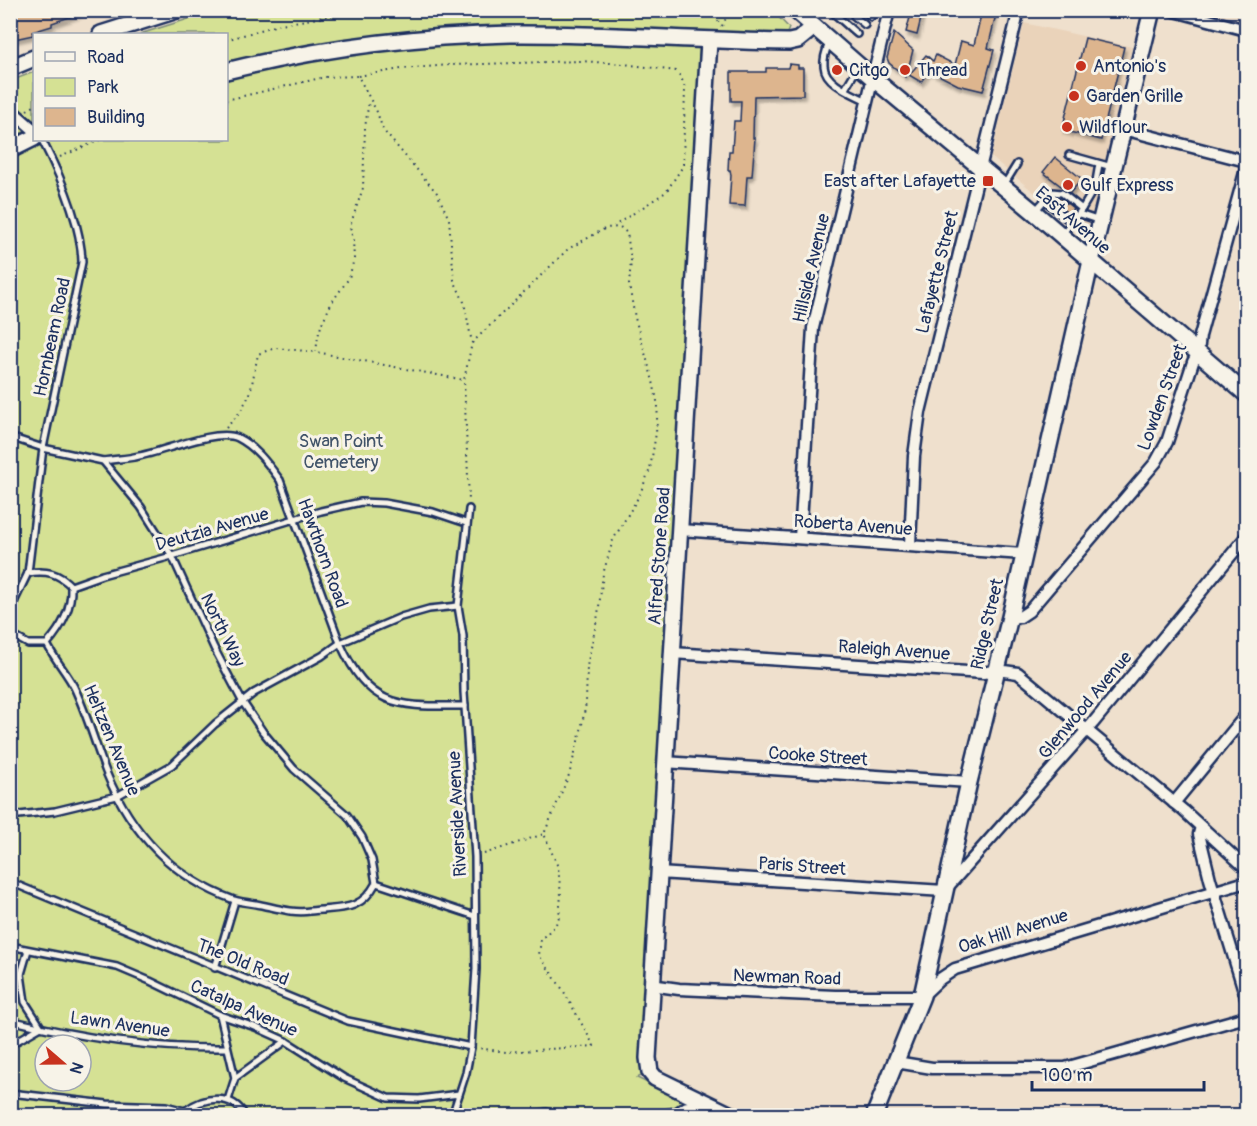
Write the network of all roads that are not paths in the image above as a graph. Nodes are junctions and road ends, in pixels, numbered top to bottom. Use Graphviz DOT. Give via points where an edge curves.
graph roads {
  1 [pos="177,10"];
  2 [pos="795,10"];
  3 [pos="830,10"];
  4 [pos="864,10"];
  5 [pos="889,10"];
  6 [pos="1019,10"];
  7 [pos="1152,10"];
  8 [pos="1171,10"];
  9 [pos="854,16"];
  10 [pos="871,17"];
  11 [pos="865,25"];
  12 [pos="814,27"];
  13 [pos="1246,30"];
  14 [pos="104,33"];
  15 [pos="858,34"];
  16 [pos="715,38"];
  17 [pos="829,40"];
  18 [pos="824,57"];
  19 [pos="33,58"];
  20 [pos="832,64"];
  21 [pos="10,69"];
  22 [pos="228,71"];
  23 [pos="851,73"];
  24 [pos="873,78"];
  25 [pos="845,89"];
  26 [pos="867,101"];
  27 [pos="10,109"];
  28 [pos="33,129"];
  29 [pos="1123,129"];
  30 [pos="33,138"];
  31 [pos="42,141"];
  32 [pos="10,150"];
  33 [pos="1069,155"];
  34 [pos="1246,161"];
  35 [pos="1017,164"];
  36 [pos="1106,166"];
  37 [pos="980,167"];
  38 [pos="1246,169"];
  39 [pos="1003,186"];
  40 [pos="1039,206"];
  41 [pos="1080,212"];
  42 [pos="1101,222"];
  43 [pos="1072,223"];
  44 [pos="1061,236"];
  45 [pos="1090,261"];
  46 [pos="1198,352"];
  47 [pos="1246,394"];
  48 [pos="10,437"];
  49 [pos="43,448"];
  50 [pos="103,461"];
  51 [pos="469,509"];
  52 [pos="294,521"];
  53 [pos="466,523"];
  54 [pos="680,530"];
  55 [pos="1246,537"];
  56 [pos="800,538"];
  57 [pos="910,545"];
  58 [pos="1023,554"];
  59 [pos="172,556"];
  60 [pos="28,573"];
  61 [pos="71,586"];
  62 [pos="458,606"];
  63 [pos="10,616"];
  64 [pos="1010,617"];
  65 [pos="10,634"];
  66 [pos="340,643"];
  67 [pos="47,644"];
  68 [pos="672,653"];
  69 [pos="997,670"];
  70 [pos="242,701"];
  71 [pos="465,706"];
  72 [pos="1246,715"];
  73 [pos="1086,730"];
  74 [pos="664,762"];
  75 [pos="969,782"];
  76 [pos="117,796"];
  77 [pos="1174,803"];
  78 [pos="10,816"];
  79 [pos="1201,827"];
  80 [pos="1246,868"];
  81 [pos="658,873"];
  82 [pos="10,882"];
  83 [pos="1246,882"];
  84 [pos="376,883"];
  85 [pos="945,891"];
  86 [pos="1214,891"];
  87 [pos="235,900"];
  88 [pos="475,916"];
  89 [pos="10,946"];
  90 [pos="28,950"];
  91 [pos="215,968"];
  92 [pos="21,974"];
  93 [pos="10,984"];
  94 [pos="651,986"];
  95 [pos="922,996"];
  96 [pos="1246,997"];
  97 [pos="220,1015"];
  98 [pos="1246,1017"];
  99 [pos="10,1020"];
  100 [pos="41,1027"];
  101 [pos="286,1041"];
  102 [pos="10,1045"];
  103 [pos="471,1047"];
  104 [pos="226,1048"];
  105 [pos="896,1062"];
  106 [pos="234,1078"];
  107 [pos="10,1093"];
  108 [pos="459,1094"];
  109 [pos="228,1100"];
  110 [pos="703,1102"];
  111 [pos="186,1113"];
  112 [pos="245,1116"];
  113 [pos="452,1116"];
  114 [pos="524,1116"];
  115 [pos="563,1116"];
  116 [pos="664,1116"];
  117 [pos="733,1116"];
  118 [pos="874,1116"];
  1 -- 14 [label="street"];
  2 -- 12 [label="street, East Avenue"];
  3 -- 15 [label="lane"];
  4 -- 10 [label="lane"];
  5 -- 24 [label="street, Hillside Avenue"];
  6 -- 37 [label="street, Lafayette Street"];
  7 -- 29 [label="street, Ridge Street"];
  8 -- 13 [label="street"];
  9 -- 11 [label="lane"];
  12 -- 16 [label="street" via="789,42"];
  12 -- 17 [label="street, East Avenue"];
  16 -- 22 [label="street" via="463,36 340,49"];
  16 -- 54 [label="street, Alfred Stone Road"];
  17 -- 18 [label="lane"];
  17 -- 23 [label="street, East Avenue"];
  18 -- 20 [label="lane"];
  18 -- 25 [label="lane" via="825,72"];
  19 -- 21 [label="street"];
  23 -- 24 [label="street, East Avenue"];
  23 -- 25 [label="lane"];
  24 -- 26 [label="street, Hillside Avenue"];
  24 -- 37 [label="street, East Avenue"];
  25 -- 26 [label="lane"];
  26 -- 56 [label="street, Hillside Avenue" via="813,328"];
  27 -- 28 [label="street"];
  29 -- 34 [label="street"];
  29 -- 36 [label="street, Ridge Street"];
  30 -- 32 [label="street"];
  31 -- 49 [label="lane, Hornbeam Road" via="73,213 82,250"];
  33 -- 36 [label="lane"];
  35 -- 39 [label="lane"];
  36 -- 41 [label="lane"];
  36 -- 42 [label="street, Ridge Street"];
  37 -- 39 [label="street, East Avenue"];
  37 -- 57 [label="street, Lafayette Street" via="920,412"];
  38 -- 46 [label="street, Lowden Street"];
  39 -- 40 [label="street, East Avenue"];
  40 -- 41 [label="lane" via="1052,192 1062,193"];
  40 -- 43 [label="lane" via="1059,212"];
  40 -- 44 [label="street, East Avenue"];
  41 -- 42 [label="lane"];
  41 -- 43 [label="lane"];
  42 -- 45 [label="street, Ridge Street"];
  43 -- 44 [label="lane"];
  44 -- 45 [label="street, East Avenue"];
  45 -- 46 [label="street, East Avenue"];
  45 -- 58 [label="street, Ridge Street"];
  46 -- 47 [label="street, East Avenue"];
  46 -- 64 [label="street, Lowden Street" via="1167,442 1156,462 1029,611 1020,617"];
  48 -- 49 [label="lane"];
  49 -- 50 [label="lane"];
  49 -- 60 [label="lane, Hornbeam Road"];
  50 -- 52 [label="lane, Hawthorn Road" via="140,456 186,442 235,437 266,460 280,480"];
  50 -- 59 [label="lane, North Way" via="141,507"];
  51 -- 53 [label="lane, Riverside Avenue"];
  52 -- 53 [label="lane, Deutzia Avenue" via="360,502 423,510"];
  52 -- 59 [label="lane, Deutzia Avenue"];
  52 -- 66 [label="lane, Hawthorn Road"];
  53 -- 62 [label="lane, Riverside Avenue"];
  54 -- 56 [label="street, Roberta Avenue"];
  54 -- 68 [label="street, Alfred Stone Road"];
  55 -- 73 [label="street, Glenwood Avenue"];
  56 -- 57 [label="street, Roberta Avenue"];
  57 -- 58 [label="street, Roberta Avenue"];
  58 -- 64 [label="street, Ridge Street"];
  59 -- 61 [label="lane, Deutzia Avenue"];
  59 -- 70 [label="lane, North Way"];
  60 -- 61 [label="lane" via="48,572 61,576"];
  60 -- 63 [label="lane, Hornbeam Road"];
  61 -- 67 [label="lane" via="67,615"];
  62 -- 66 [label="lane" via="401,617"];
  62 -- 71 [label="lane, Riverside Avenue"];
  64 -- 69 [label="street, Ridge Street"];
  65 -- 67 [label="lane" via="28,644"];
  66 -- 70 [label="lane"];
  66 -- 71 [label="lane, Hawthorn Road" via="364,684 398,704"];
  67 -- 76 [label="lane, Heltzen Avenue" via="73,686"];
  68 -- 69 [label="street, Raleigh Avenue" via="983,673"];
  68 -- 74 [label="street, Alfred Stone Road"];
  69 -- 73 [label="street, Raleigh Avenue" via="1018,673"];
  69 -- 75 [label="street, Ridge Street"];
  70 -- 76 [label="lane" via="172,765"];
  70 -- 84 [label="lane, North Way" via="294,769 347,815 362,837"];
  71 -- 88 [label="lane, Riverside Avenue"];
  72 -- 77 [label="street"];
  73 -- 77 [label="street, Raleigh Avenue"];
  73 -- 85 [label="street, Glenwood Avenue"];
  74 -- 75 [label="street, Cooke Street"];
  74 -- 81 [label="street, Alfred Stone Road"];
  75 -- 85 [label="street, Ridge Street"];
  76 -- 78 [label="lane" via="56,811"];
  76 -- 87 [label="lane, Heltzen Avenue" via="142,837 163,858 185,875"];
  77 -- 79 [label="street, Raleigh Avenue"];
  79 -- 80 [label="street, Raleigh Avenue"];
  79 -- 86 [label="street" via="1199,834"];
  81 -- 85 [label="street, Paris Street"];
  81 -- 94 [label="street, Alfred Stone Road"];
  82 -- 91 [label="lane, The Old Road"];
  83 -- 86 [label="street, Oak Hill Avenue"];
  84 -- 87 [label="lane, Heltzen Avenue" via="370,894 351,907 304,912"];
  84 -- 88 [label="lane"];
  85 -- 95 [label="street, Ridge Street"];
  86 -- 95 [label="street, Oak Hill Avenue" via="956,969"];
  86 -- 96 [label="street"];
  87 -- 91 [label="lane"];
  88 -- 103 [label="lane, Riverside Avenue"];
  89 -- 90 [label="lane, Catalpa Avenue"];
  90 -- 92 [label="lane"];
  90 -- 97 [label="lane, Catalpa Avenue" via="117,967"];
  91 -- 103 [label="lane, The Old Road" via="348,1021"];
  92 -- 93 [label="lane"];
  92 -- 100 [label="lane" via="26,1002"];
  94 -- 95 [label="street, Newman Road" via="835,996"];
  94 -- 110 [label="street, Alfred Stone Road" via="650,1072"];
  95 -- 105 [label="street, Oak Hill Avenue"];
  97 -- 101 [label="lane, Catalpa Avenue"];
  97 -- 104 [label="lane"];
  98 -- 105 [label="street" via="1065,1068 932,1068"];
  99 -- 100 [label="lane, Lawn Avenue"];
  100 -- 102 [label="lane"];
  100 -- 104 [label="lane, Lawn Avenue" via="140,1045"];
  101 -- 106 [label="lane"];
  101 -- 108 [label="lane, Catalpa Avenue" via="344,1078 388,1098"];
  103 -- 108 [label="lane, Riverside Avenue"];
  104 -- 106 [label="lane"];
  105 -- 118 [label="street, Oak Hill Avenue"];
  106 -- 109 [label="lane"];
  107 -- 111 [label="lane" via="166,1106"];
  108 -- 113 [label="lane, Riverside Avenue"];
  109 -- 111 [label="lane" via="207,1100"];
  109 -- 112 [label="lane"];
  110 -- 116 [label="lane"];
  110 -- 117 [label="street"];
  114 -- 115 [label="lane" via="547,1112"];
}
